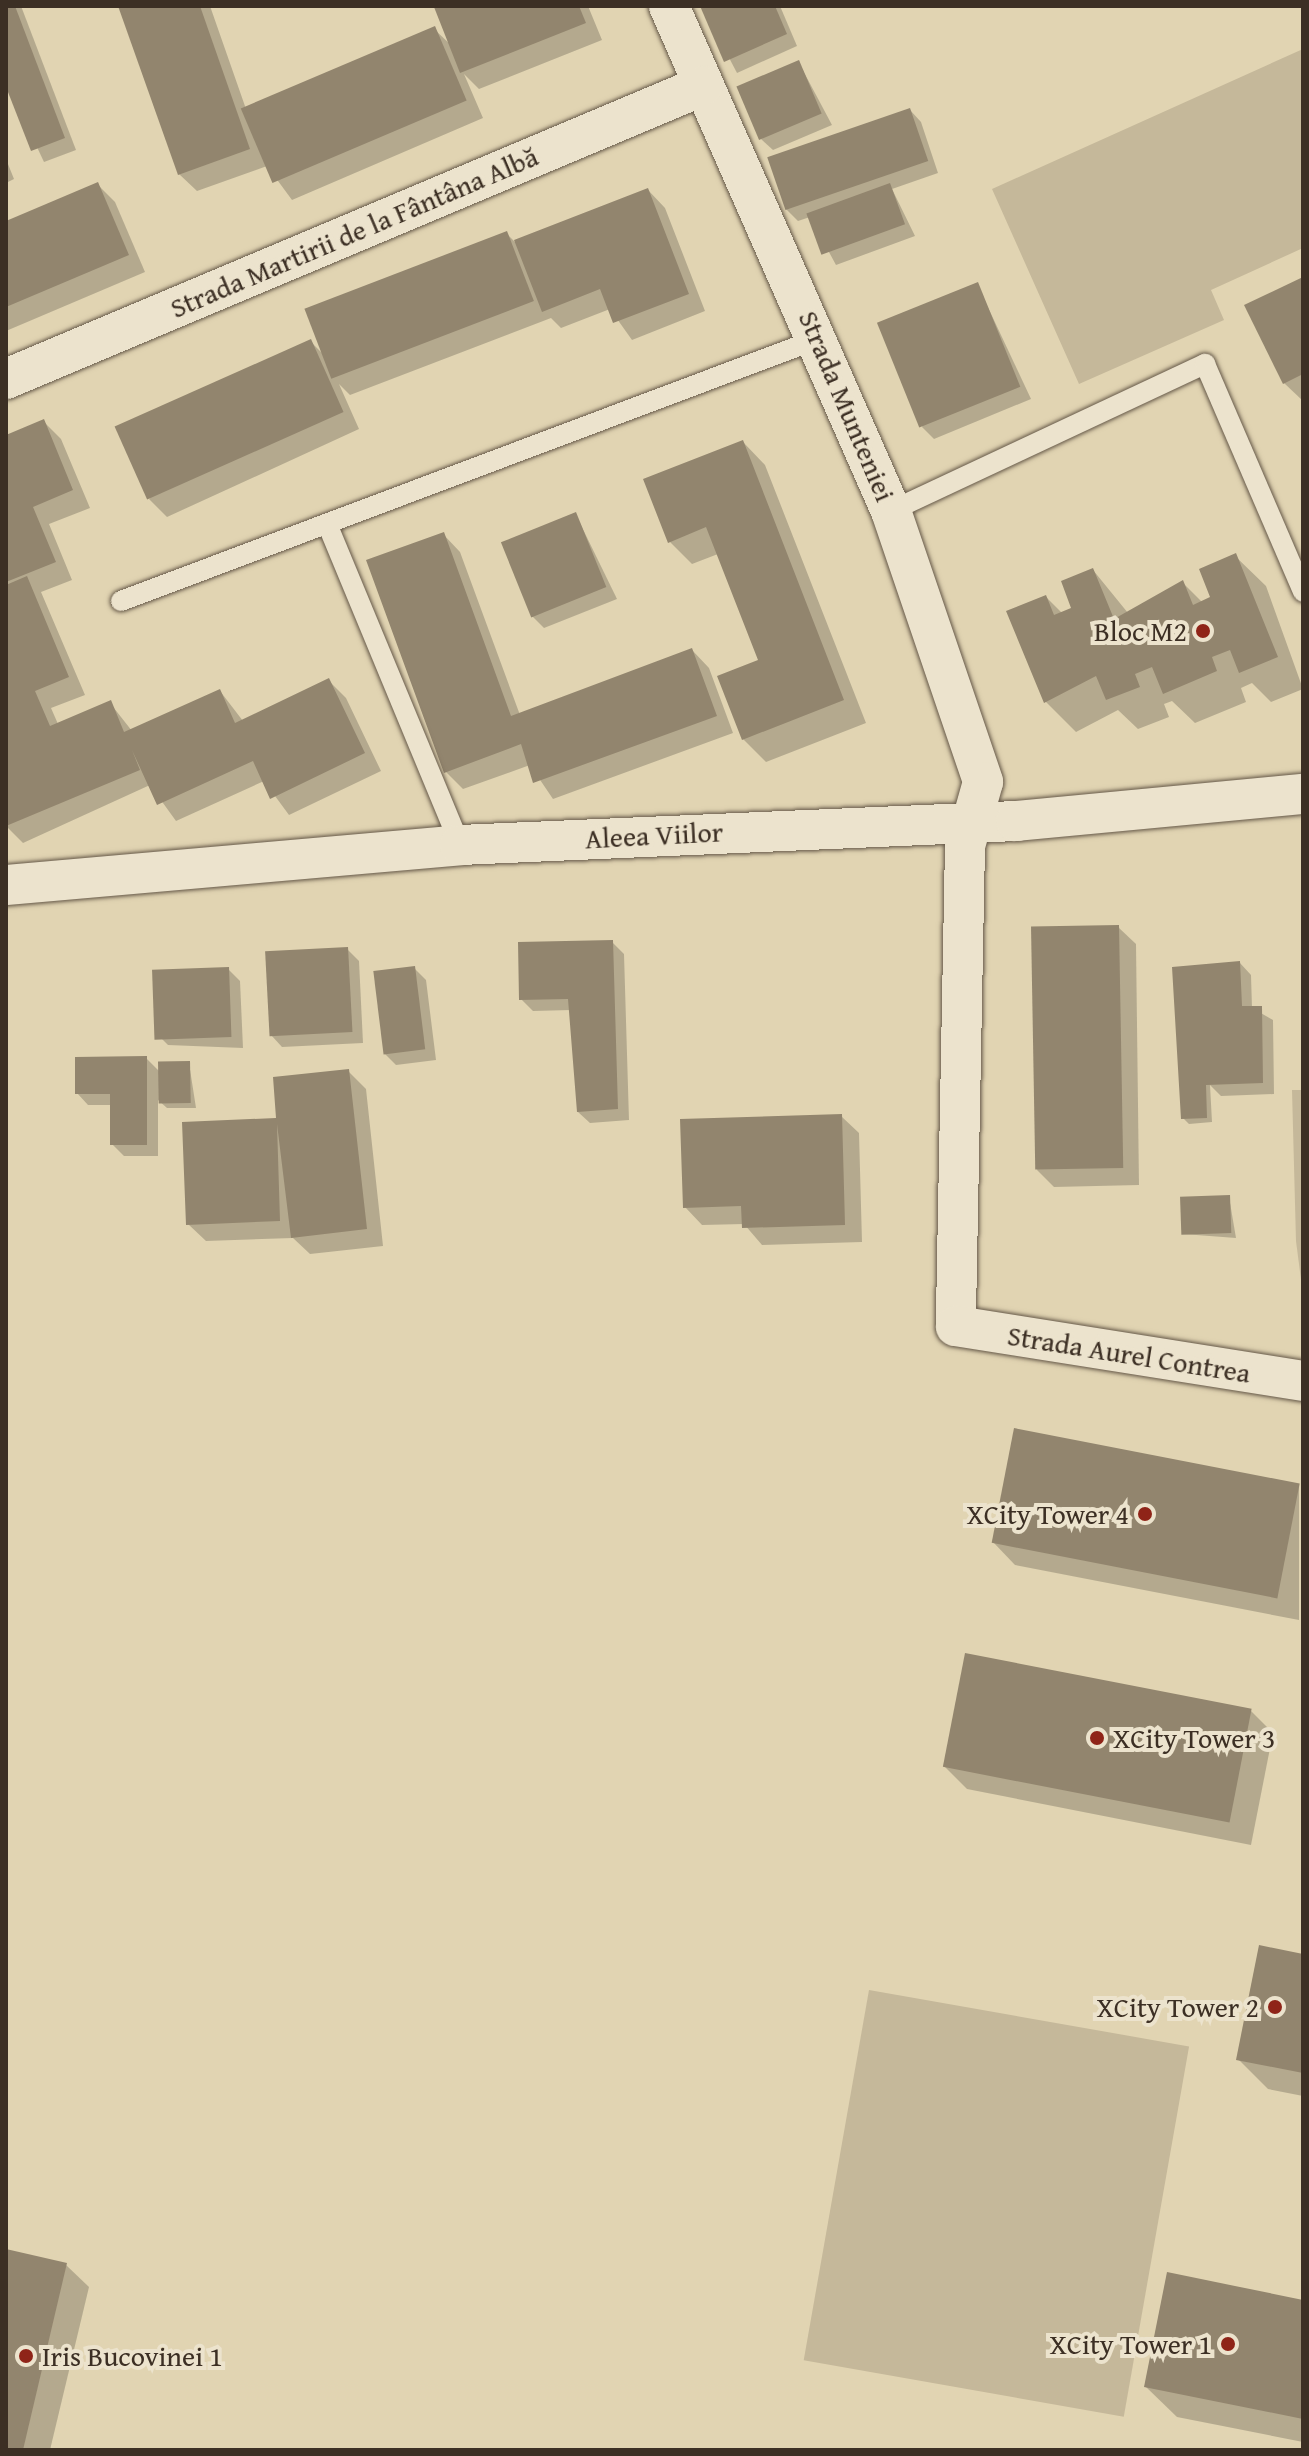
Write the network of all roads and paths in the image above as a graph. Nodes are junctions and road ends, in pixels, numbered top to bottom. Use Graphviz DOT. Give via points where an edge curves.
graph roads {
  1 [pos="669,6"];
  2 [pos="702,86"];
  3 [pos="820,338"];
  4 [pos="6,379"];
  5 [pos="891,511"];
  6 [pos="328,526"];
  7 [pos="1303,592"];
  8 [pos="121,601"];
  9 [pos="1303,794"];
  10 [pos="973,819"];
  11 [pos="460,845"];
  12 [pos="6,885"];
  13 [pos="956,1326"];
  14 [pos="1303,1381"];
  1 -- 2 [label="street, Strada Munteniei"];
  2 -- 3 [label="street, Strada Munteniei"];
  2 -- 4 [label="street, Strada Martirii de la Fântâna Albă"];
  3 -- 5 [label="street, Strada Munteniei"];
  3 -- 6 [label="lane"];
  5 -- 7 [label="lane" via="1205,364"];
  5 -- 10 [label="street, Strada Munteniei" via="983,782"];
  6 -- 8 [label="lane"];
  6 -- 11 [label="lane"];
  9 -- 10 [label="street, Aleea Viilor" via="1016,821"];
  10 -- 11 [label="street, Aleea Viilor"];
  10 -- 13 [label="street, Strada Munteniei" via="965,846"];
  11 -- 12 [label="street, Aleea Viilor"];
  13 -- 14 [label="street, Strada Aurel Contrea"];
}
